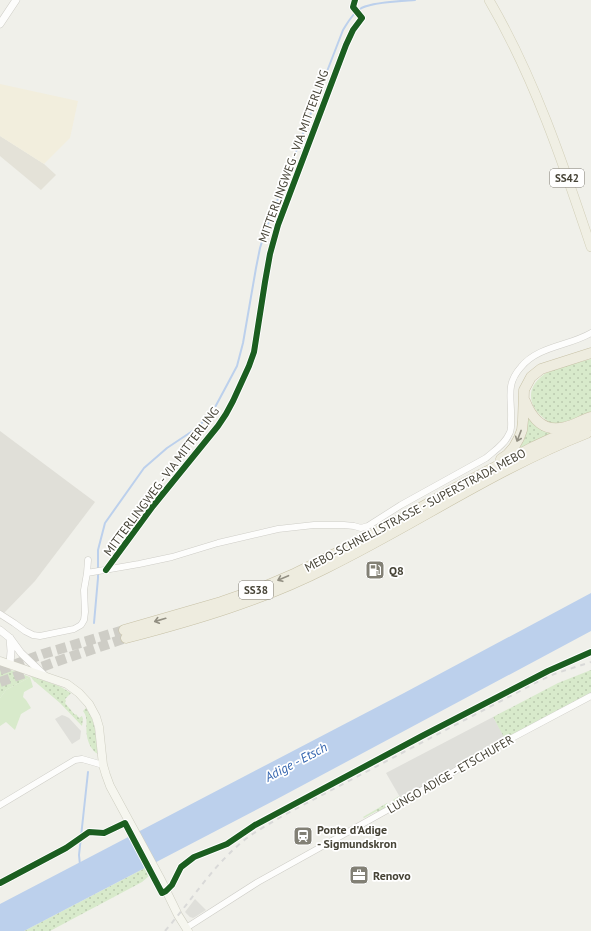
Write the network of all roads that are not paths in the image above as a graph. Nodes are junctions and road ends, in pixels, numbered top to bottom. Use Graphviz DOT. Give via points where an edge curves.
graph roads {
  1 [pos="16,0"];
  2 [pos="355,0"];
  3 [pos="491,3"];
  4 [pos="0,24"];
  5 [pos="591,247"];
  6 [pos="591,333"];
  7 [pos="591,353"];
  8 [pos="524,398"];
  9 [pos="591,417"];
  10 [pos="591,425"];
  11 [pos="591,431"];
  12 [pos="470,489"];
  13 [pos="381,530"];
  14 [pos="396,540"];
  15 [pos="88,560"];
  16 [pos="104,570"];
  17 [pos="337,571"];
  18 [pos="90,572"];
  19 [pos="263,596"];
  20 [pos="0,614"];
  21 [pos="0,630"];
  22 [pos="10,638"];
  23 [pos="11,651"];
  24 [pos="21,653"];
  25 [pos="0,660"];
  26 [pos="10,664"];
  27 [pos="18,667"];
  28 [pos="44,675"];
  29 [pos="591,696"];
  30 [pos="103,765"];
  31 [pos="0,806"];
  32 [pos="187,929"];
  1 -- 4 [label="street"];
  2 -- 16 [label="street, MITTERLINGWEG - VIA MITTERLING" via="353,7 362,18 346,45 278,225 270,254 254,352 243,381 218,426"];
  3 -- 5 [label="main road, SS42" via="534,89"];
  6 -- 16 [label="street, MITTERLINGWEG - VIA MITTERLING" via="540,353 520,368 511,382 510,434 486,458 368,526 361,528 344,524 278,529 165,558"];
  7 -- 8 [label="highway" via="541,369 526,384"];
  8 -- 9 [label="highway" via="532,416 549,428 565,427"];
  8 -- 13 [label="highway, one-way" via="522,430 507,455 391,520"];
  10 -- 13 [label="highway, MEBO-SCHNELLSTRASSE - SUPERSTRADA MEBO / SS38" via="561,434 533,447"];
  11 -- 12 [label="highway, MEBO-SCHNELLSTRASSE - SUPERSTRADA MEBO / SS38" via="551,447"];
  12 -- 14 [label="highway" via="456,504"];
  12 -- 19 [label="highway, MEBO-SCHNELLSTRASSE - SUPERSTRADA MEBO / SS38" via="344,559"];
  13 -- 19 [label="highway, MEBO-SCHNELLSTRASSE - SUPERSTRADA MEBO / SS38, one-way" via="318,563 261,588 125,634 174,626"];
  15 -- 18 [label="street, MITTERLINGWEG - VIA MITTERLING"];
  16 -- 18 [label="street, MITTERLINGWEG - VIA MITTERLING"];
  17 -- 19 [label="highway" via="278,596"];
  18 -- 20 [label="street, MITTERLINGWEG - VIA MITTERLING" via="84,590 84,620 74,629 40,636 33,635"];
  21 -- 22 [label="street"];
  22 -- 23 [label="street"];
  22 -- 24 [label="street"];
  23 -- 25 [label="street"];
  23 -- 26 [label="street"];
  24 -- 27 [label="street"];
  24 -- 28 [label="street"];
  25 -- 26 [label="main road"];
  26 -- 27 [label="main road"];
  27 -- 28 [label="main road"];
  28 -- 30 [label="main road" via="67,684 89,704 99,727"];
  29 -- 32 [label="street, LUNGO ADIGE - ETSCHUFER" via="258,882"];
  30 -- 31 [label="street" via="82,759 75,760"];
  30 -- 32 [label="main road" via="110,786"];
}
